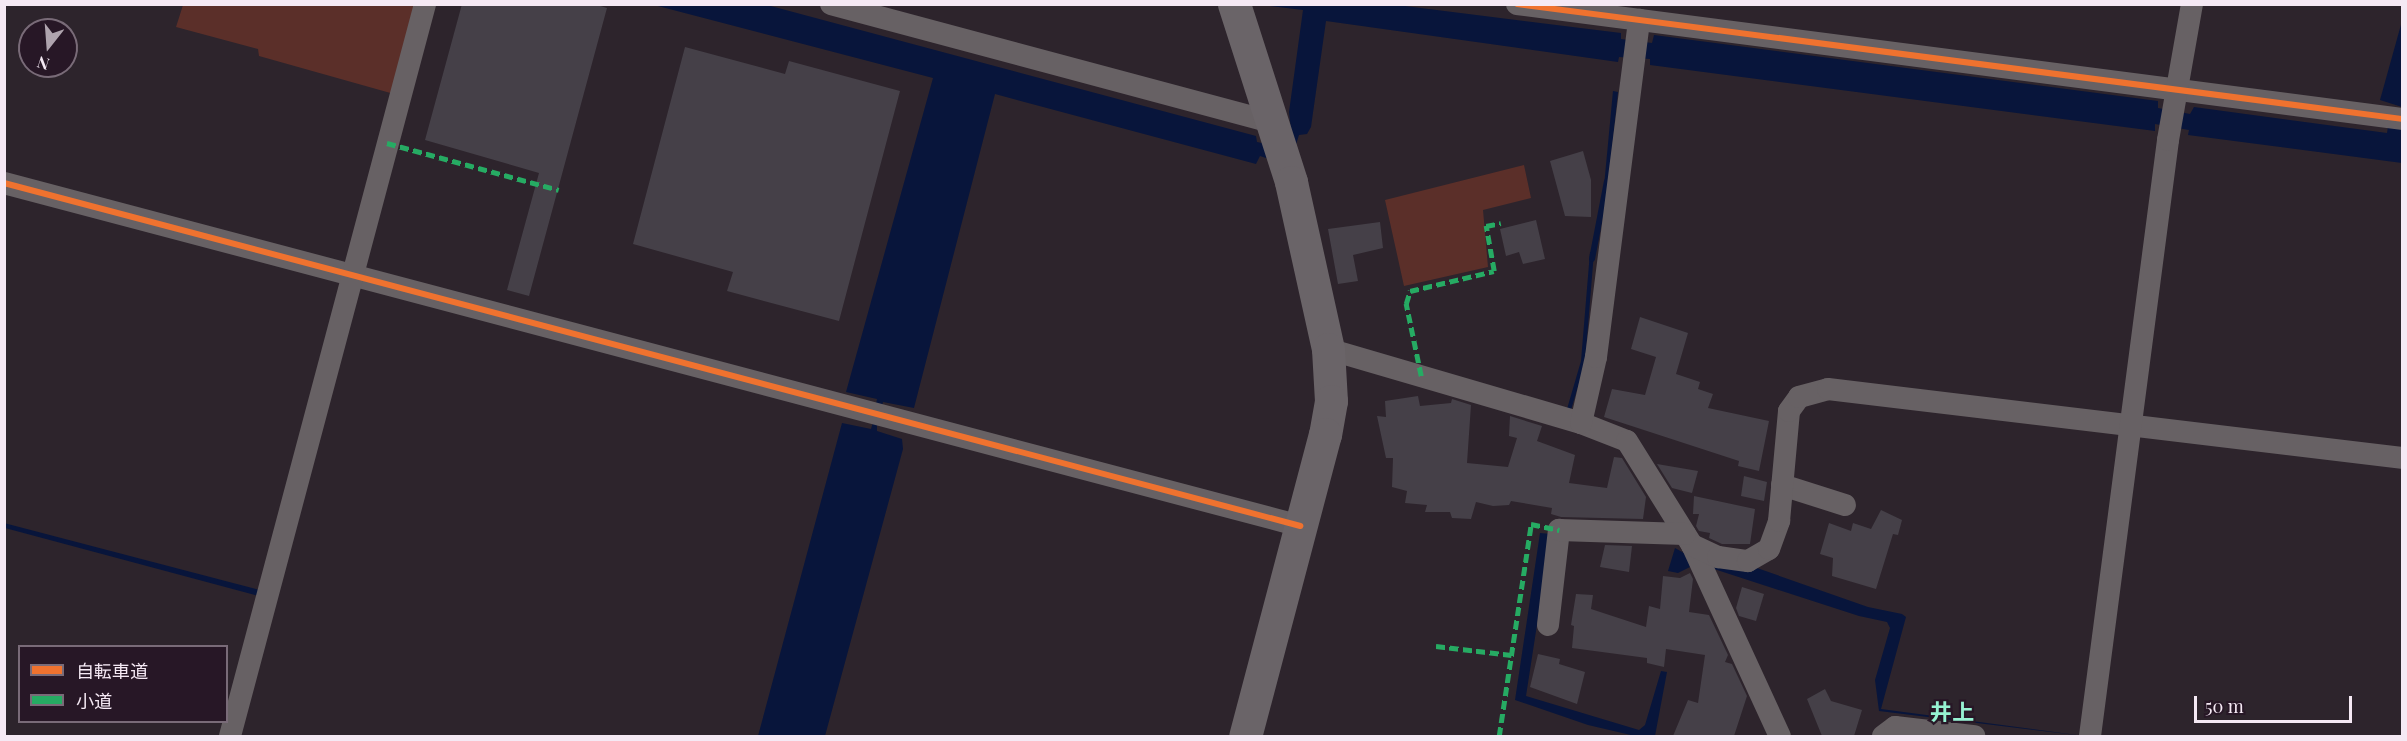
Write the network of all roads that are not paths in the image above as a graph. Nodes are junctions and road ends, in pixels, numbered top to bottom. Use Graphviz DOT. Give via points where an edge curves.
graph roads {
  1 [pos="425,4"];
  2 [pos="831,4"];
  3 [pos="1234,4"];
  4 [pos="1517,4"];
  5 [pos="2192,4"];
  6 [pos="1638,25"];
  7 [pos="2175,95"];
  8 [pos="2403,119"];
  9 [pos="1271,125"];
  10 [pos="4,183"];
  11 [pos="351,275"];
  12 [pos="1328,349"];
  13 [pos="1581,423"];
  14 [pos="2133,423"];
  15 [pos="2403,458"];
  16 [pos="1782,485"];
  17 [pos="1845,505"];
  18 [pos="1300,526"];
  19 [pos="1688,539"];
  20 [pos="1548,625"];
  21 [pos="230,736"];
  22 [pos="1245,736"];
  23 [pos="1780,736"];
  24 [pos="1883,736"];
  25 [pos="1974,736"];
  26 [pos="2090,736"];
  1 -- 11 [label="street"];
  2 -- 9 [label="street"];
  3 -- 9 [label="street"];
  4 -- 6 [label="street"];
  5 -- 7 [label="street"];
  6 -- 7 [label="street"];
  6 -- 13 [label="street" via="1596,357"];
  7 -- 8 [label="street"];
  7 -- 14 [label="street"];
  9 -- 12 [label="street" via="1291,182"];
  10 -- 11 [label="street"];
  11 -- 18 [label="street"];
  11 -- 21 [label="street"];
  12 -- 13 [label="street"];
  12 -- 18 [label="street" via="1331,401 1326,434"];
  13 -- 19 [label="street" via="1628,441"];
  14 -- 15 [label="street"];
  14 -- 16 [label="street" via="1827,389 1799,397 1789,411"];
  14 -- 26 [label="street"];
  16 -- 17 [label="street"];
  16 -- 19 [label="street" via="1779,521 1769,549 1748,561 1718,557"];
  18 -- 22 [label="street"];
  19 -- 20 [label="street" via="1559,530"];
  19 -- 23 [label="street"];
  24 -- 25 [label="street" via="1895,727"];
}
